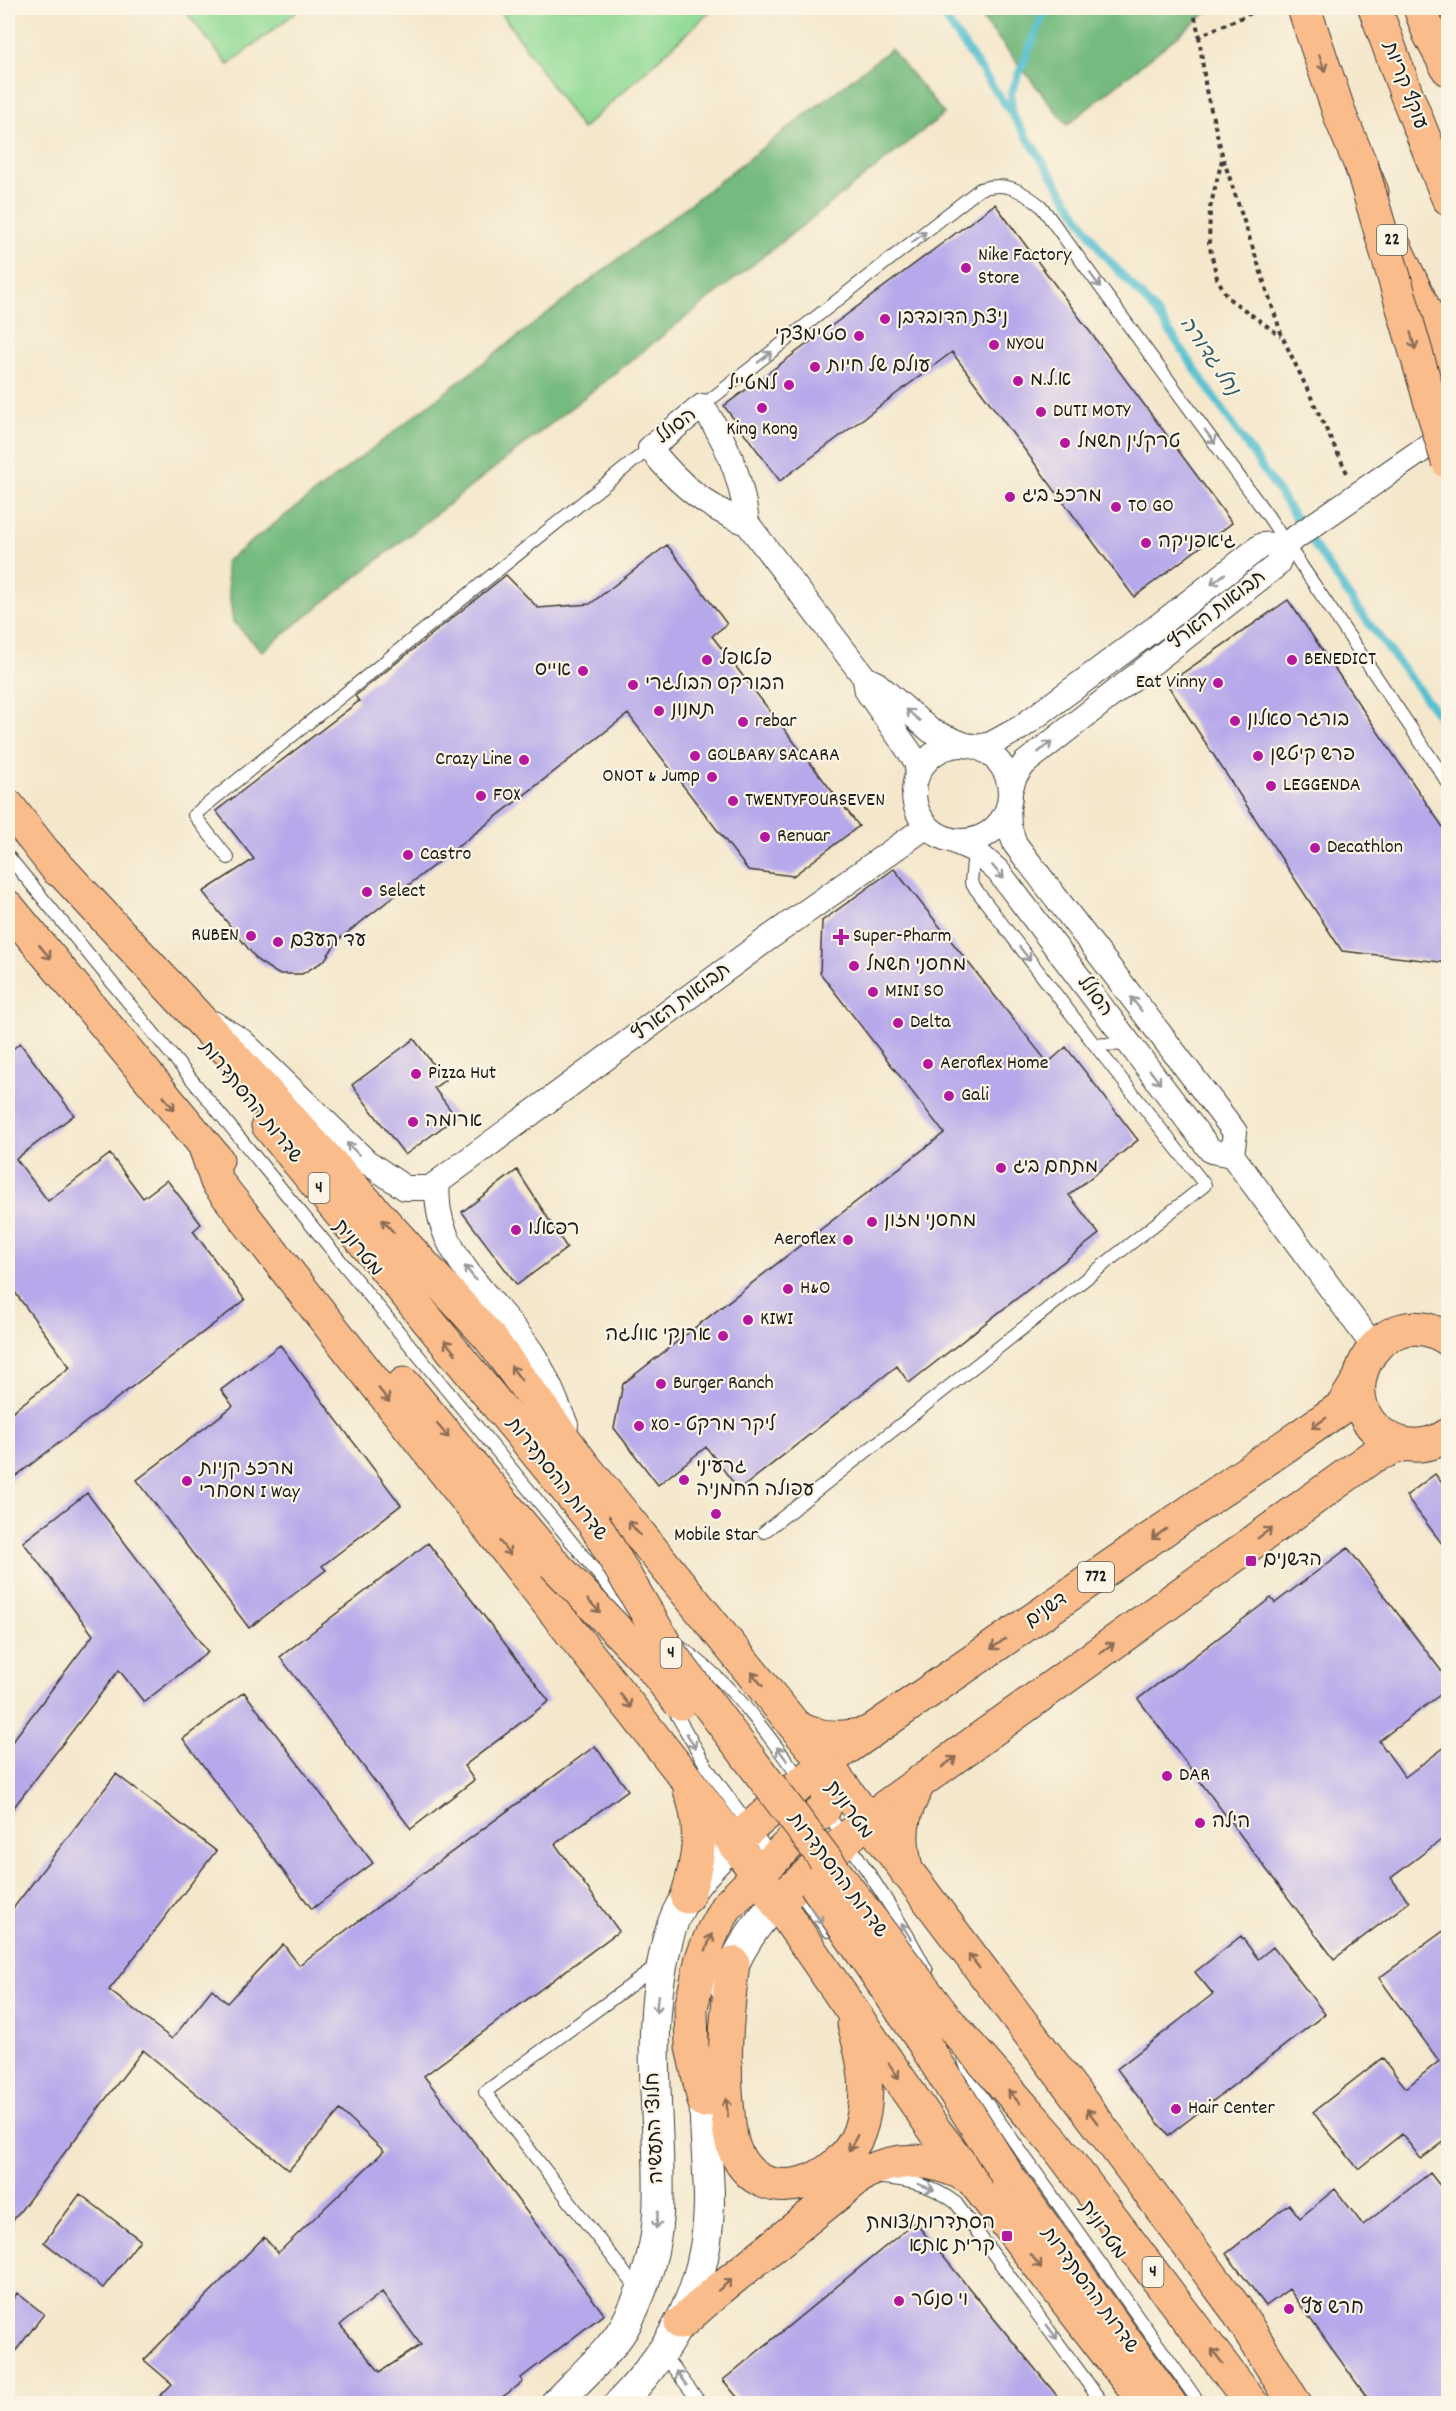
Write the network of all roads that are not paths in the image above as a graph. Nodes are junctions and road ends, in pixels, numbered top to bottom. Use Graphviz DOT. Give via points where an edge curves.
graph roads {
  1 [pos="1304,8"];
  2 [pos="1375,8"];
  3 [pos="1420,8"];
  4 [pos="1449,69"];
  5 [pos="1361,164"];
  6 [pos="1449,198"];
  7 [pos="1449,360"];
  8 [pos="702,406"];
  9 [pos="1449,432"];
  10 [pos="650,448"];
  11 [pos="1449,462"];
  12 [pos="747,523"];
  13 [pos="1290,540"];
  14 [pos="865,678"];
  15 [pos="970,746"];
  16 [pos="918,774"];
  17 [pos="1449,783"];
  18 [pos="1009,799"];
  19 [pos="8,806"];
  20 [pos="927,826"];
  21 [pos="951,840"];
  22 [pos="974,850"];
  23 [pos="45,853"];
  24 [pos="8,856"];
  25 [pos="228,858"];
  26 [pos="8,907"];
  27 [pos="190,1009"];
  28 [pos="1094,1044"];
  29 [pos="1131,1046"];
  30 [pos="204,1144"];
  31 [pos="1232,1155"];
  32 [pos="438,1183"];
  33 [pos="1442,1331"];
  34 [pos="1374,1347"];
  35 [pos="1358,1382"];
  36 [pos="1447,1439"];
  37 [pos="1404,1444"];
  38 [pos="584,1466"];
  39 [pos="764,1532"];
  40 [pos="640,1638"];
  41 [pos="794,1725"];
  42 [pos="869,1733"];
  43 [pos="685,1777"];
  44 [pos="919,1784"];
  45 [pos="816,1789"];
  46 [pos="857,1830"];
  47 [pos="742,1835"];
  48 [pos="908,1874"];
  49 [pos="779,1879"];
  50 [pos="687,1897"];
  51 [pos="837,1942"];
  52 [pos="663,1962"];
  53 [pos="734,1963"];
  54 [pos="858,1970"];
  55 [pos="849,2005"];
  56 [pos="971,2081"];
  57 [pos="704,2101"];
  58 [pos="1114,2145"];
  59 [pos="972,2179"];
  60 [pos="849,2184"];
  61 [pos="640,2294"];
  62 [pos="681,2323"];
  63 [pos="662,2353"];
  64 [pos="555,2403"];
  65 [pos="619,2403"];
  66 [pos="701,2403"];
  67 [pos="1103,2403"];
  68 [pos="1146,2403"];
  69 [pos="1170,2403"];
  70 [pos="1200,2403"];
  71 [pos="1252,2403"];
  72 [pos="1295,2403"];
  73 [pos="1306,2403"];
  1 -- 5 [label="main road, 22, one-way"];
  2 -- 6 [label="main road, עוקף קריות"];
  3 -- 4 [label="main road"];
  5 -- 7 [label="main road, 22, bridge" via="1390,238"];
  5 -- 11 [label="main road, one-way, bridge"];
  8 -- 10 [label="street, הסולל"];
  8 -- 12 [label="street, הסולל" via="721,432 731,455 745,501"];
  8 -- 13 [label="lane, one-way" via="980,189 994,184 1010,187 1041,206"];
  9 -- 13 [label="street, תבואות הארץ"];
  10 -- 12 [label="street, הסולל" via="690,492"];
  10 -- 25 [label="lane" via="194,815"];
  12 -- 14 [label="street, הסולל"];
  13 -- 15 [label="street, תבואות הארץ, one-way" via="1262,545 1020,728 991,744"];
  13 -- 17 [label="lane"];
  18 -- 13 [label="street, תבואות הארץ, one-way" via="1015,776 1025,763 1277,566"];
  15 -- 14 [label="street, הסולל, one-way" via="931,731"];
  14 -- 16 [label="street, הסולל" via="867,691 916,761"];
  15 -- 16 [label="street" via="935,752"];
  15 -- 18 [label="street" via="989,753 1000,763 1007,777"];
  16 -- 20 [label="street" via="914,801"];
  18 -- 21 [label="street" via="1001,820 990,831 978,838"];
  31 -- 18 [label="street, הסולל, one-way" via="1235,1132 1020,851 1009,826"];
  19 -- 23 [label="main road, שדרות ההסתדרות / 4"];
  20 -- 21 [label="street"];
  20 -- 32 [label="street, תבואות הארץ"];
  21 -- 22 [label="street, הסולל"];
  22 -- 28 [label="lane, one-way" via="971,883"];
  22 -- 29 [label="street, הסולל, one-way" via="998,871"];
  23 -- 27 [label="main road"];
  71 -- 23 [label="main road, שדרות ההסתדרות / 4, one-way, bridge" via="1053,2141 938,2009 672,1656 594,1522"];
  45 -- 24 [label="lane, מטרונית, one-way" via="716,1674 632,1616"];
  26 -- 30 [label="main road, שדרות ההסתדרות / 4, one-way"];
  32 -- 27 [label="street, one-way" via="415,1190 396,1184 367,1162 242,1041"];
  38 -- 27 [label="main road, one-way" via="490,1338"];
  28 -- 29 [label="lane"];
  28 -- 39 [label="lane" via="1205,1185"];
  29 -- 31 [label="street, הסולל, one-way" via="1211,1151"];
  30 -- 43 [label="main road, one-way" via="217,1182"];
  30 -- 69 [label="main road, שדרות ההסתדרות / 4, one-way, bridge" via="554,1564 651,1665 830,1904 1007,2175"];
  31 -- 34 [label="street"];
  38 -- 32 [label="street, one-way" via="533,1354 452,1248 439,1217"];
  33 -- 34 [label="main road" via="1405,1330"];
  34 -- 35 [label="main road, דשנים"];
  35 -- 37 [label="main road" via="1360,1401 1372,1424"];
  35 -- 42 [label="main road, דשנים / 772, one-way" via="1342,1407"];
  36 -- 37 [label="main road"];
  44 -- 37 [label="main road, one-way" via="1373,1455"];
  41 -- 38 [label="main road, one-way"];
  40 -- 47 [label="lane, one-way" via="674,1711"];
  41 -- 42 [label="main road" via="819,1735"];
  41 -- 45 [label="main road"];
  42 -- 45 [label="main road, דשנים / 772"];
  43 -- 47 [label="main road"];
  43 -- 50 [label="main road" via="697,1810 700,1839"];
  44 -- 46 [label="main road"];
  44 -- 48 [label="main road" via="902,1817 902,1850"];
  45 -- 46 [label="main road"];
  45 -- 46 [label="lane, מטרונית"];
  45 -- 47 [label="main road, דשנים / 772"];
  45 -- 49 [label="main road"];
  46 -- 48 [label="main road"];
  46 -- 49 [label="main road"];
  56 -- 46 [label="lane, מטרונית, one-way" via="937,1991"];
  47 -- 49 [label="main road"];
  47 -- 50 [label="street, חלוצי התעשיה"];
  58 -- 48 [label="main road, one-way"];
  49 -- 51 [label="lane, one-way"];
  49 -- 53 [label="street"];
  49 -- 55 [label="main road"];
  57 -- 49 [label="main road, one-way" via="692,2047 691,2018 702,1958 726,1907"];
  50 -- 52 [label="street, חלוצי התעשיה" via="672,1926"];
  52 -- 61 [label="street, חלוצי התעשיה, one-way" via="654,2039 658,2215"];
  52 -- 61 [label="lane" via="485,2092"];
  55 -- 53 [label="main road, one-way" via="867,2080 858,2134 843,2158 828,2171 785,2187 768,2185 756,2180 745,2168 731,2139 725,2062"];
  53 -- 57 [label="street" via="713,2035"];
  54 -- 56 [label="lane, מטרונית" via="904,2024"];
  55 -- 59 [label="main road, one-way"];
  56 -- 70 [label="lane, מטרונית"];
  57 -- 62 [label="street" via="708,2216 697,2282"];
  58 -- 72 [label="main road" via="1236,2309"];
  58 -- 73 [label="lane" via="1241,2300"];
  59 -- 60 [label="main road" via="942,2164 899,2161 877,2166"];
  59 -- 68 [label="main road, one-way"];
  62 -- 60 [label="main road, one-way"];
  60 -- 67 [label="lane, one-way" via="880,2178 915,2182 956,2203"];
  61 -- 64 [label="street, חלוצי התעשיה" via="626,2325"];
  62 -- 63 [label="street"];
  63 -- 65 [label="street"];
  66 -- 63 [label="lane, one-way"];
}
